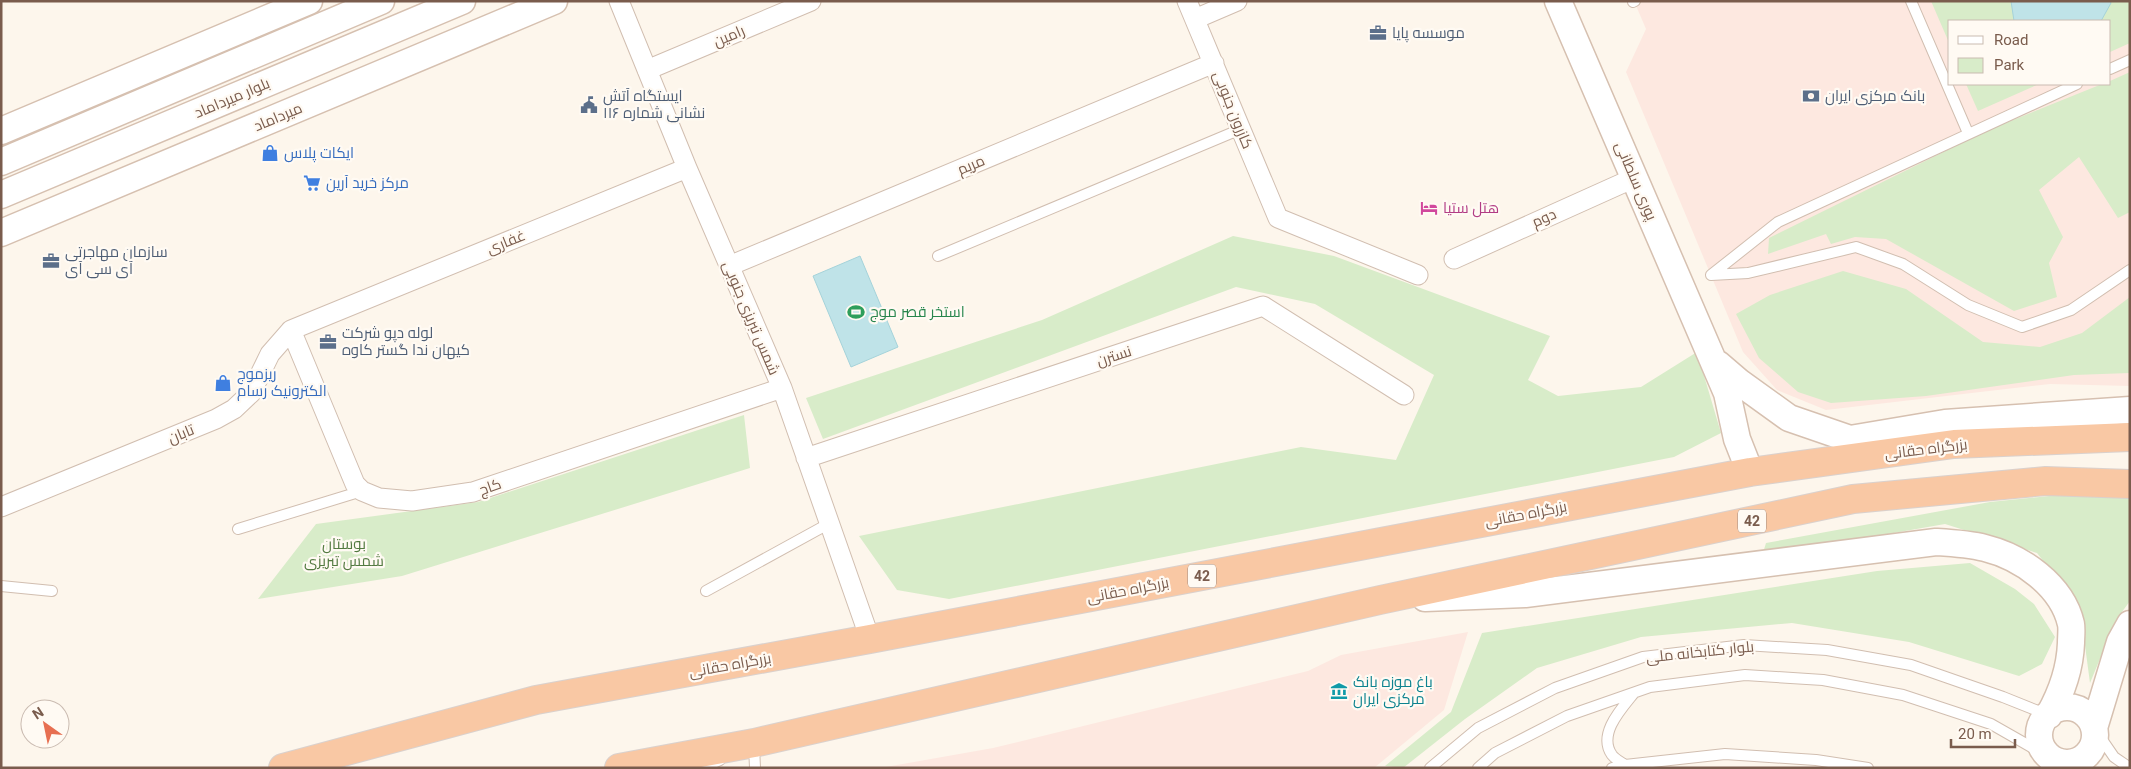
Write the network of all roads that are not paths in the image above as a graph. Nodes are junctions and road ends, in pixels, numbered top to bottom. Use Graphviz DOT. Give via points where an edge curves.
graph roads {
  1 [pos="309,1"];
  2 [pos="381,1"];
  3 [pos="462,1"];
  4 [pos="554,1"];
  5 [pos="619,1"];
  6 [pos="811,1"];
  7 [pos="1187,1"];
  8 [pos="1237,1"];
  9 [pos="1558,1"];
  10 [pos="1911,1"];
  11 [pos="1195,19"];
  12 [pos="2130,60"];
  13 [pos="1214,63"];
  14 [pos="2111,69"];
  15 [pos="647,70"];
  16 [pos="2075,85"];
  17 [pos="1241,129"];
  18 [pos="1,131"];
  19 [pos="1968,133"];
  20 [pos="1,162"];
  21 [pos="687,168"];
  22 [pos="1634,178"];
  23 [pos="1,195"];
  24 [pos="1,233"];
  25 [pos="938,256"];
  26 [pos="1454,259"];
  27 [pos="729,266"];
  28 [pos="2130,270"];
  29 [pos="1418,275"];
  30 [pos="324,315"];
  31 [pos="291,330"];
  32 [pos="1713,360"];
  33 [pos="782,388"];
  34 [pos="1404,395"];
  35 [pos="2130,410"];
  36 [pos="2130,437"];
  37 [pos="806,458"];
  38 [pos="1750,472"];
  39 [pos="2130,484"];
  40 [pos="362,491"];
  41 [pos="1,507"];
  42 [pos="830,523"];
  43 [pos="238,529"];
  44 [pos="1,586"];
  45 [pos="52,591"];
  46 [pos="706,591"];
  47 [pos="1380,600"];
  48 [pos="2130,624"];
  49 [pos="870,639"];
  50 [pos="1634,692"];
  51 [pos="2049,715"];
  52 [pos="2094,728"];
  53 [pos="755,756"];
  54 [pos="2056,761"];
  55 [pos="1624,765"];
  56 [pos="283,768"];
  57 [pos="619,768"];
  58 [pos="703,768"];
  59 [pos="1430,768"];
  60 [pos="1478,768"];
  61 [pos="1612,768"];
  62 [pos="1868,768"];
  63 [pos="2130,768"];
  1 -- 18 [label="main road"];
  2 -- 20 [label="main road, بلوار میرداماد"];
  3 -- 23 [label="main road, بلوار میرداماد"];
  4 -- 24 [label="main road, میرداماد"];
  5 -- 15 [label="street, شمس تبریزی جنوبی"];
  6 -- 15 [label="street, رامین"];
  7 -- 11 [label="street, کازرون جنوبی"];
  8 -- 11 [label="street"];
  9 -- 22 [label="main road, پوری سلطانی"];
  10 -- 19 [label="lane"];
  11 -- 13 [label="street, کازرون جنوبی"];
  12 -- 14 [label="lane"];
  13 -- 17 [label="street, کازرون جنوبی"];
  13 -- 27 [label="street, مریم"];
  15 -- 21 [label="street, شمس تبریزی جنوبی"];
  16 -- 19 [label="lane"];
  17 -- 25 [label="lane"];
  17 -- 29 [label="street, کازرون جنوبی" via="1278,218"];
  19 -- 28 [label="lane" via="1778,222 1711,275 1748,273 1856,247 1903,264 1968,304 2022,327 2071,310"];
  21 -- 27 [label="street, شمس تبریزی جنوبی"];
  21 -- 30 [label="street, غفارى"];
  22 -- 26 [label="street, دوم"];
  22 -- 32 [label="main road, پوری سلطانی"];
  27 -- 33 [label="street, شمس تبریزی جنوبی"];
  30 -- 31 [label="street, تابان"];
  31 -- 40 [label="street" via="355,484"];
  31 -- 41 [label="street, تابان" via="270,354 251,393 234,409"];
  32 -- 35 [label="main road" via="1789,418 1850,439 1945,423"];
  32 -- 38 [label="main road, پوری سلطانی" via="1728,393 1737,439"];
  33 -- 37 [label="street, شمس تبریزی جنوبی"];
  33 -- 40 [label="street, کاج" via="473,492 412,501 379,498"];
  34 -- 37 [label="street, نسترن" via="1263,306"];
  36 -- 38 [label="highway, بزرگراه حقانی / 42" via="1954,444"];
  37 -- 42 [label="street, شمس تبریزی جنوبی"];
  38 -- 49 [label="highway, بزرگراه حقانی / 42"];
  39 -- 47 [label="highway, 42" via="2046,481 1853,499"];
  40 -- 43 [label="lane"];
  42 -- 46 [label="lane"];
  42 -- 49 [label="street, شمس تبریزی جنوبی"];
  44 -- 45 [label="lane"];
  47 -- 51 [label="main road" via="1525,594 1936,542 1986,548 2023,563 2054,590 2071,624 2070,661 2061,695"];
  47 -- 53 [label="highway, 42"];
  48 -- 52 [label="main road" via="2120,642"];
  49 -- 56 [label="highway, بزرگراه حقانی / 42" via="536,700"];
  50 -- 54 [label="lane, بلوار کتابخانه ملی" via="1650,687 1745,675 1823,680 1903,695 1991,724"];
  50 -- 55 [label="lane" via="1613,720 1609,732 1608,744 1612,755"];
  50 -- 60 [label="lane, بلوار کتابخانه ملی" via="1567,716 1495,753"];
  51 -- 52 [label="main road" via="2056,710 2075,709 2084,713"];
  51 -- 54 [label="main road" via="2043,722 2040,740 2049,756"];
  51 -- 59 [label="lane, بلوار کتابخانه ملی" via="1911,665 1827,650 1744,645 1643,657 1555,688 1478,728"];
  52 -- 54 [label="main road" via="2093,746 2089,753 2074,762"];
  52 -- 63 [label="lane" via="2114,756"];
  53 -- 57 [label="highway, 42"];
  53 -- 58 [label="lane"];
  55 -- 61 [label="lane"];
  55 -- 62 [label="lane" via="1726,754 1816,760"];
}
